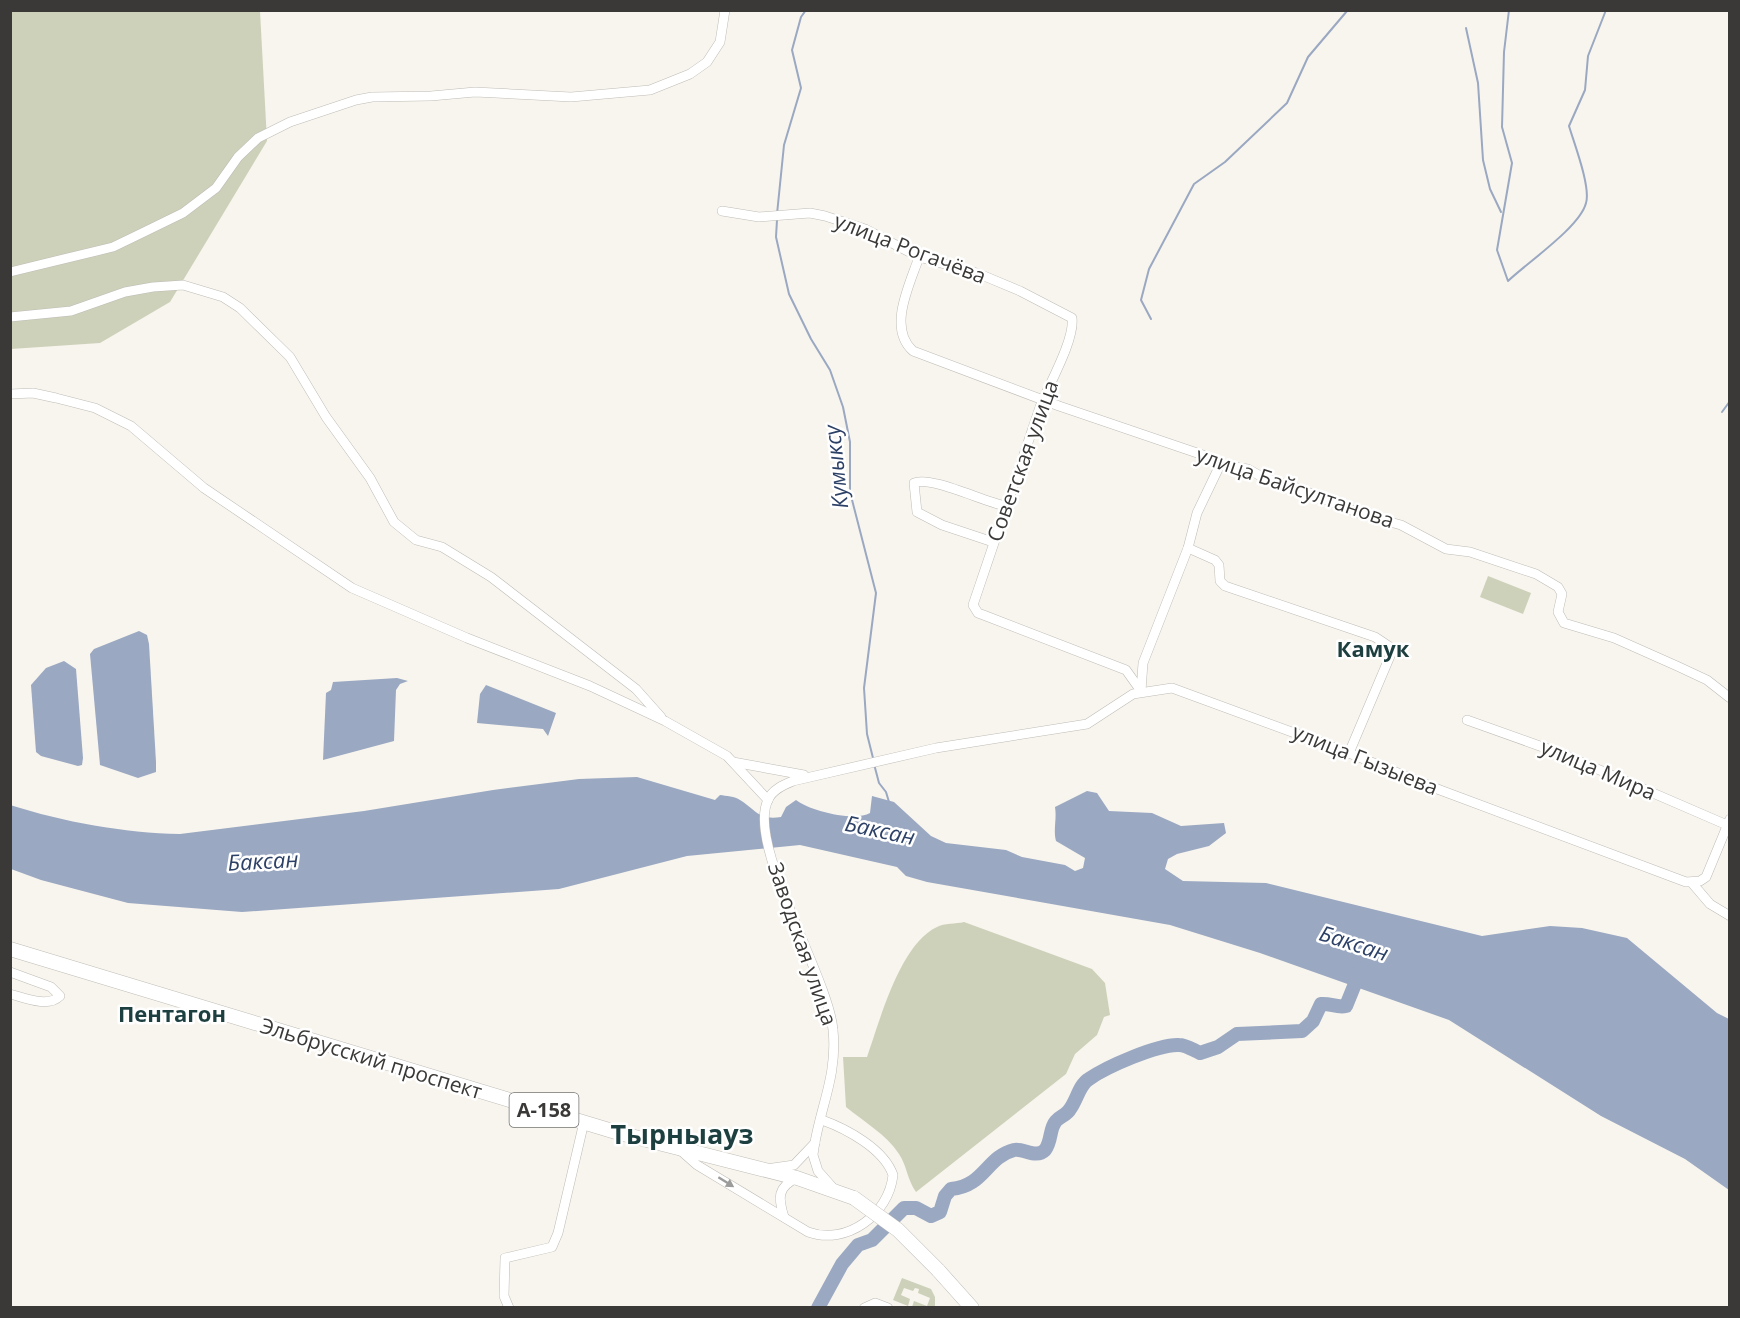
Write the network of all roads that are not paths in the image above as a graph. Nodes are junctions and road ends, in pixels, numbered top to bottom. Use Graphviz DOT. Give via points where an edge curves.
graph roads {
  1 [pos="724,10"];
  2 [pos="722,212"];
  3 [pos="919,257"];
  4 [pos="10,272"];
  5 [pos="1067,316"];
  6 [pos="10,318"];
  7 [pos="10,394"];
  8 [pos="1043,399"];
  9 [pos="1220,465"];
  10 [pos="1006,506"];
  11 [pos="993,542"];
  12 [pos="1188,548"];
  13 [pos="1142,691"];
  14 [pos="1730,698"];
  15 [pos="1467,720"];
  16 [pos="665,721"];
  17 [pos="1349,753"];
  18 [pos="733,762"];
  19 [pos="810,776"];
  20 [pos="766,804"];
  21 [pos="1728,822"];
  22 [pos="1692,883"];
  23 [pos="1730,916"];
  24 [pos="10,949"];
  25 [pos="10,972"];
  26 [pos="10,994"];
  27 [pos="822,1120"];
  28 [pos="584,1122"];
  29 [pos="815,1143"];
  30 [pos="679,1149"];
  31 [pos="764,1169"];
  32 [pos="797,1178"];
  33 [pos="834,1189"];
  34 [pos="784,1217"];
  35 [pos="509,1308"];
  36 [pos="864,1308"];
  37 [pos="888,1308"];
  38 [pos="972,1308"];
  1 -- 4 [label="street" via="720,42 707,62 690,74 650,90 546,98 475,92 356,100 290,122 258,138 238,157 216,188 183,213 113,247"];
  2 -- 3 [label="street, улица Рогачёва" via="759,217 810,213 834,218"];
  3 -- 5 [label="street, улица Рогачёва" via="977,273"];
  3 -- 8 [label="street, улица Байсултанова" via="900,327 908,347 925,357"];
  5 -- 8 [label="street, Советская улица" via="1073,321 1070,334 1049,393"];
  6 -- 16 [label="street" via="71,311 125,292 153,287 183,285 223,297 240,308 290,357 394,522 416,540 442,547 491,577 636,689"];
  7 -- 16 [label="street" via="33,393 95,408 131,426 204,488 352,588"];
  8 -- 9 [label="street, улица Байсултанова" via="1203,455"];
  8 -- 10 [label="street, Советская улица"];
  9 -- 12 [label="street" via="1197,513"];
  9 -- 14 [label="street, улица Байсултанова" via="1248,469 1361,514 1401,525 1446,549 1470,552 1536,574 1558,587 1562,594 1558,612 1564,624 1614,638 1670,662 1707,680"];
  10 -- 11 [label="street, Советская улица"];
  10 -- 11 [label="street" via="921,481 914,483 917,512"];
  11 -- 13 [label="street, Советская улица" via="974,600 975,608 986,616 1126,670"];
  12 -- 13 [label="street" via="1143,663"];
  12 -- 17 [label="street" via="1215,560 1225,586 1375,637 1392,649"];
  13 -- 17 [label="street, улица Гызыева" via="1183,690"];
  13 -- 19 [label="street" via="1087,724 936,748"];
  15 -- 21 [label="street, улица Мира" via="1565,755"];
  16 -- 18 [label="street"];
  17 -- 22 [label="street, улица Гызыева"];
  18 -- 19 [label="street"];
  18 -- 20 [label="street"];
  19 -- 20 [label="street" via="782,786"];
  20 -- 27 [label="street, Заводская улица" via="770,851 832,1018 834,1059"];
  21 -- 22 [label="street" via="1706,877"];
  22 -- 23 [label="street" via="1710,904"];
  24 -- 28 [label="main road, Эльбрусский проспект / А-158"];
  25 -- 26 [label="street" via="51,987 60,996 53,1002 40,1002"];
  27 -- 29 [label="street, Заводская улица"];
  27 -- 34 [label="street" via="843,1129 883,1157 893,1175 891,1190 875,1214 839,1235 813,1234"];
  28 -- 30 [label="main road, Эльбрусский проспект / А-158"];
  28 -- 35 [label="street" via="552,1247 505,1258 504,1296"];
  29 -- 31 [label="street" via="794,1165"];
  29 -- 33 [label="street" via="815,1167"];
  30 -- 31 [label="main road, Эльбрусский проспект / А-158"];
  30 -- 34 [label="street, one-way"];
  31 -- 32 [label="main road, Эльбрусский проспект / А-158"];
  32 -- 33 [label="main road, Эльбрусский проспект / А-158"];
  32 -- 34 [label="street" via="787,1182 781,1191"];
  33 -- 38 [label="main road, Эльбрусский проспект / А-158, bridge" via="854,1198 898,1230"];
  36 -- 37 [label="street" via="875,1304"];
}
